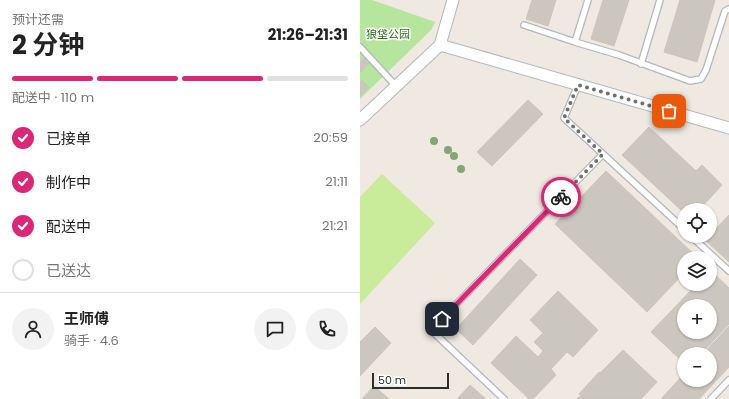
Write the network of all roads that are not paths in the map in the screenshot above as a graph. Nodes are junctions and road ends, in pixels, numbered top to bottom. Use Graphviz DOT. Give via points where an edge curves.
graph roads {
  1 [pos="453,0"];
  2 [pos="588,0"];
  3 [pos="660,0"];
  4 [pos="729,9"];
  5 [pos="524,25"];
  6 [pos="575,42"];
  7 [pos="440,45"];
  8 [pos="360,48"];
  9 [pos="641,64"];
  10 [pos="578,85"];
  11 [pos="396,86"];
  12 [pos="360,120"];
  13 [pos="729,128"];
  14 [pos="603,154"];
  15 [pos="677,223"];
  16 [pos="699,243"];
  17 [pos="729,271"];
  18 [pos="729,380"];
  19 [pos="504,399"];
  20 [pos="711,399"];
  1 -- 7 [label="street"];
  2 -- 6 [label="lane"];
  3 -- 9 [label="lane"];
  4 -- 9 [label="lane" via="725,11 701,79 690,81"];
  5 -- 6 [label="lane"];
  6 -- 9 [label="lane"];
  7 -- 10 [label="street"];
  7 -- 11 [label="street"];
  8 -- 11 [label="lane"];
  10 -- 13 [label="street"];
  10 -- 14 [label="lane" via="564,118"];
  11 -- 12 [label="street"];
  14 -- 15 [label="lane"];
  14 -- 19 [label="lane" via="431,330"];
  16 -- 17 [label="lane"];
  18 -- 20 [label="lane"];
}
